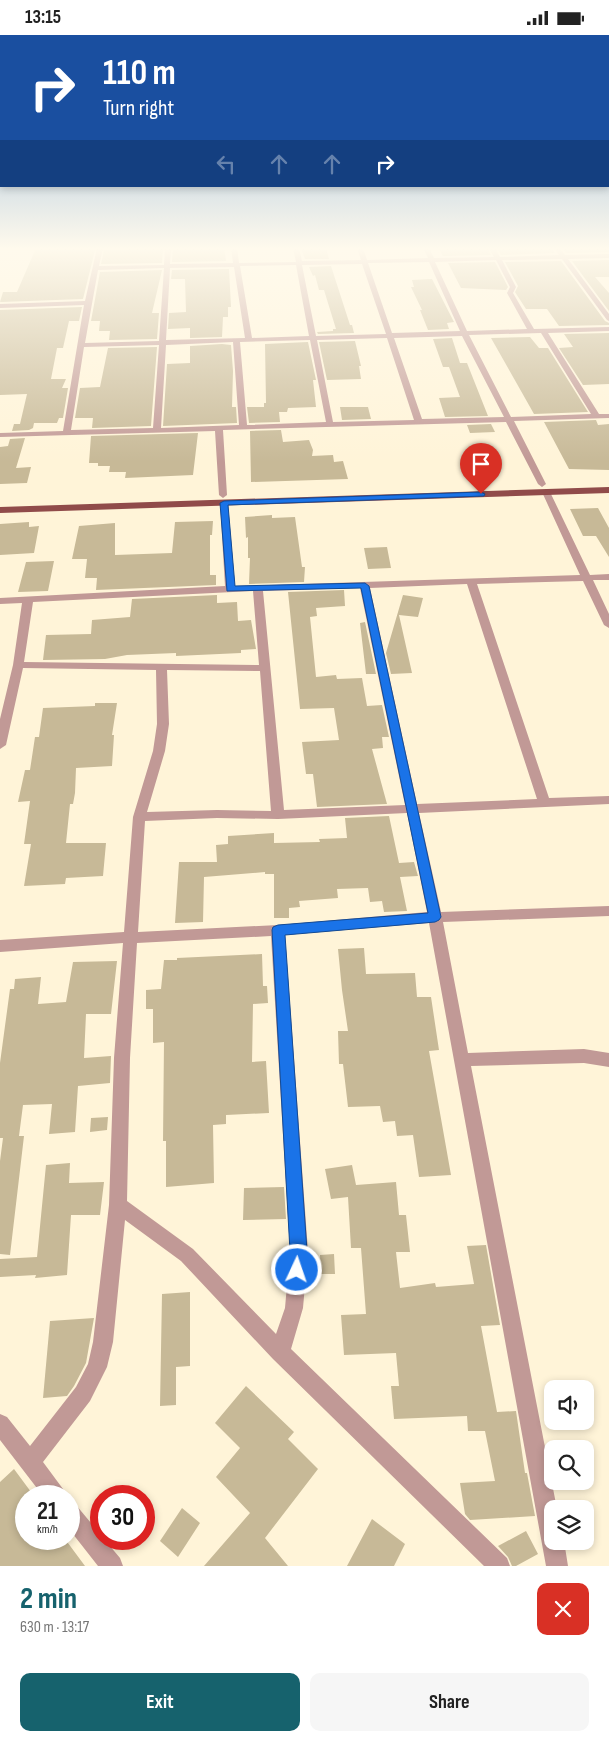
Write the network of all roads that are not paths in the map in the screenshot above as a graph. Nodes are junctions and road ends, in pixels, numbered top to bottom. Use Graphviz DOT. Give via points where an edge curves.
graph roads {
  1 [pos="85,319"];
  2 [pos="163,319"];
  3 [pos="246,319"];
  4 [pos="310,319"];
  5 [pos="384,319"];
  6 [pos="458,319"];
  7 [pos="525,319"];
  8 [pos="609,329"];
  9 [pos="543,331"];
  10 [pos="532,332"];
  11 [pos="465,334"];
  12 [pos="389,336"];
  13 [pos="314,338"];
  14 [pos="249,339"];
  15 [pos="236,340"];
  16 [pos="162,342"];
  17 [pos="81,345"];
  18 [pos="609,416"];
  19 [pos="596,417"];
  20 [pos="508,419"];
  21 [pos="419,422"];
  22 [pos="330,425"];
  23 [pos="243,427"];
  24 [pos="219,428"];
  25 [pos="156,430"];
  26 [pos="67,432"];
  27 [pos="0,435"];
  28 [pos="609,482"];
  29 [pos="544,488"];
  30 [pos="609,490"];
  31 [pos="223,499"];
  32 [pos="0,503"];
  33 [pos="0,510"];
  34 [pos="609,577"];
  35 [pos="586,579"];
  36 [pos="471,582"];
  37 [pos="365,586"];
  38 [pos="258,588"];
  39 [pos="230,589"];
  40 [pos="28,599"];
  41 [pos="0,601"];
  42 [pos="609,625"];
  43 [pos="18,665"];
  44 [pos="161,667"];
  45 [pos="265,668"];
  46 [pos="0,745"];
  47 [pos="609,799"];
  48 [pos="544,802"];
  49 [pos="411,809"];
  50 [pos="278,815"];
  51 [pos="139,817"];
  52 [pos="609,911"];
  53 [pos="435,917"];
  54 [pos="278,930"];
  55 [pos="130,938"];
  56 [pos="0,946"];
  57 [pos="461,1060"];
  58 [pos="609,1060"];
  59 [pos="118,1205"];
  60 [pos="280,1353"];
  61 [pos="0,1425"];
  62 [pos="29,1463"];
  63 [pos="47,1485"];
  64 [pos="545,1500"];
  65 [pos="80,1526"];
  66 [pos="555,1550"];
  67 [pos="112,1566"];
  68 [pos="498,1566"];
  69 [pos="557,1566"];
  1 -- 17 [label="street"];
  2 -- 16 [label="street"];
  3 -- 14 [label="street"];
  4 -- 13 [label="street"];
  5 -- 12 [label="street"];
  6 -- 11 [label="street"];
  7 -- 10 [label="street"];
  8 -- 9 [label="street"];
  9 -- 10 [label="street"];
  9 -- 19 [label="street"];
  10 -- 11 [label="street"];
  11 -- 12 [label="street"];
  11 -- 20 [label="street"];
  12 -- 13 [label="street"];
  12 -- 21 [label="street"];
  13 -- 14 [label="street"];
  13 -- 22 [label="street"];
  14 -- 15 [label="street"];
  15 -- 16 [label="street"];
  15 -- 23 [label="street"];
  16 -- 17 [label="street"];
  16 -- 25 [label="street"];
  17 -- 26 [label="street"];
  18 -- 19 [label="street"];
  19 -- 20 [label="street"];
  20 -- 21 [label="street"];
  20 -- 29 [label="street"];
  21 -- 22 [label="street"];
  22 -- 23 [label="street"];
  23 -- 24 [label="street"];
  24 -- 25 [label="street"];
  24 -- 31 [label="street"];
  25 -- 26 [label="street"];
  26 -- 27 [label="street"];
  28 -- 29 [label="main road"];
  29 -- 30 [label="main road"];
  29 -- 31 [label="main road"];
  29 -- 35 [label="street"];
  31 -- 32 [label="main road"];
  31 -- 33 [label="main road"];
  31 -- 39 [label="street"];
  34 -- 35 [label="street"];
  35 -- 36 [label="street"];
  35 -- 42 [label="street"];
  36 -- 37 [label="street"];
  36 -- 48 [label="street"];
  37 -- 38 [label="street"];
  37 -- 49 [label="street"];
  38 -- 39 [label="street"];
  38 -- 45 [label="street"];
  39 -- 40 [label="street"];
  40 -- 41 [label="street"];
  40 -- 43 [label="street"];
  43 -- 44 [label="street"];
  43 -- 46 [label="street"];
  44 -- 45 [label="street"];
  44 -- 51 [label="street" via="162,733"];
  45 -- 50 [label="street"];
  47 -- 48 [label="street"];
  48 -- 49 [label="street"];
  49 -- 50 [label="street"];
  49 -- 53 [label="street"];
  50 -- 51 [label="street"];
  51 -- 55 [label="street"];
  52 -- 53 [label="street"];
  53 -- 54 [label="street"];
  53 -- 57 [label="street"];
  54 -- 55 [label="street"];
  54 -- 60 [label="street" via="299,1251 294,1308"];
  55 -- 56 [label="street"];
  55 -- 59 [label="street" via="122,1058"];
  57 -- 58 [label="street" via="584,1056"];
  57 -- 64 [label="street"];
  59 -- 60 [label="street" via="187,1255"];
  59 -- 62 [label="street" via="97,1367 83,1394"];
  60 -- 68 [label="street"];
  61 -- 62 [label="street"];
  62 -- 63 [label="street"];
  65 -- 67 [label="street"];
  66 -- 69 [label="street"];
}
